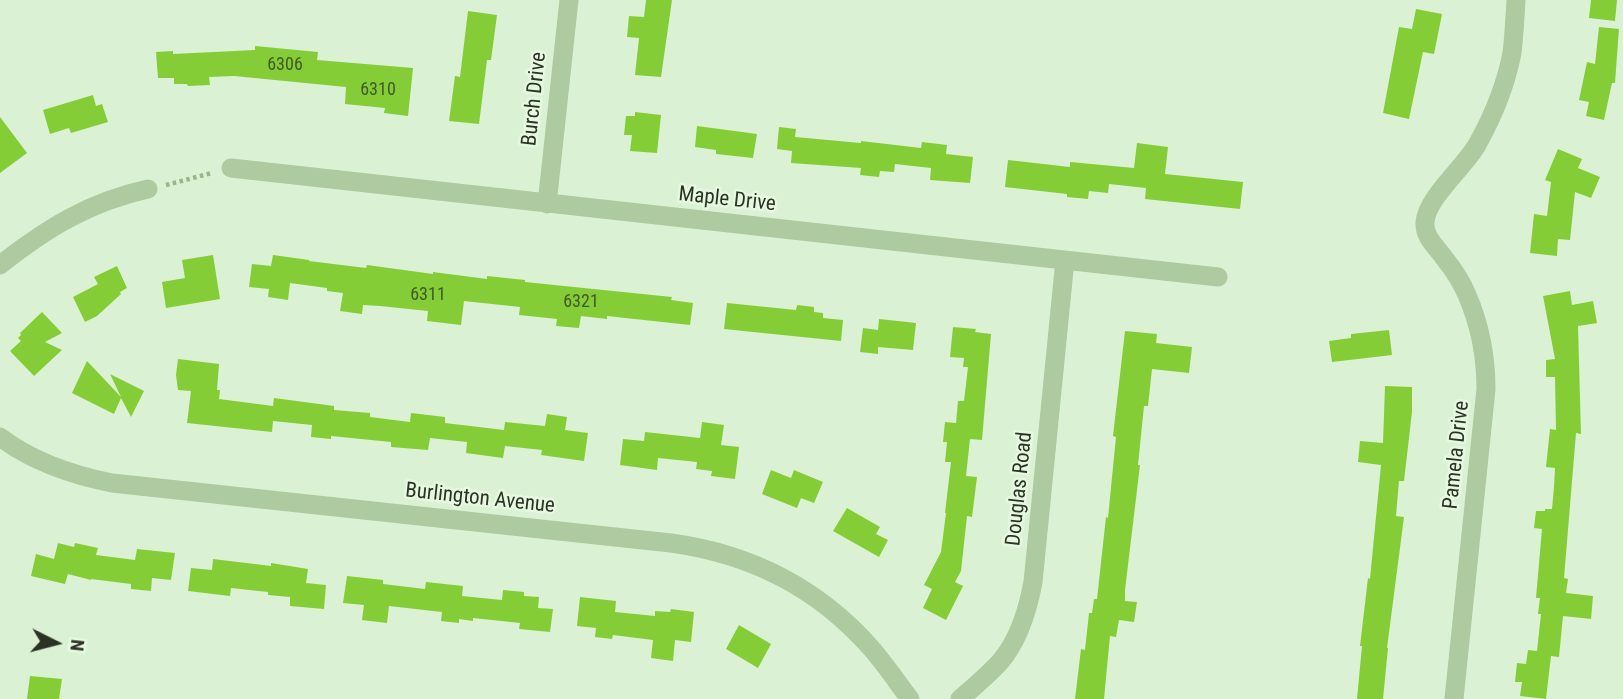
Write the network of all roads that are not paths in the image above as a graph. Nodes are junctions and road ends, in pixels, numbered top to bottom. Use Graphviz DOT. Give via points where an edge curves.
graph roads {
  1 [pos="569,0"];
  2 [pos="1517,0"];
  3 [pos="231,168"];
  4 [pos="148,189"];
  5 [pos="547,204"];
  6 [pos="1065,260"];
  7 [pos="0,265"];
  8 [pos="1218,276"];
  9 [pos="0,437"];
  10 [pos="910,699"];
  11 [pos="960,699"];
  12 [pos="1454,699"];
  1 -- 5 [label="street, Burch Drive"];
  2 -- 12 [label="street, Pamela Drive" via="1511,54 1497,104 1477,146 1425,221 1431,243 1467,294 1486,364"];
  3 -- 5 [label="street, Maple Drive"];
  4 -- 7 [label="street" via="61,221"];
  5 -- 6 [label="street, Maple Drive"];
  6 -- 8 [label="street, Maple Drive"];
  6 -- 11 [label="street, Douglas Road" via="1034,582 1022,622 1002,659"];
  9 -- 10 [label="street, Burlington Avenue" via="52,466 112,483 714,550 773,572 826,606 872,649"];
}
